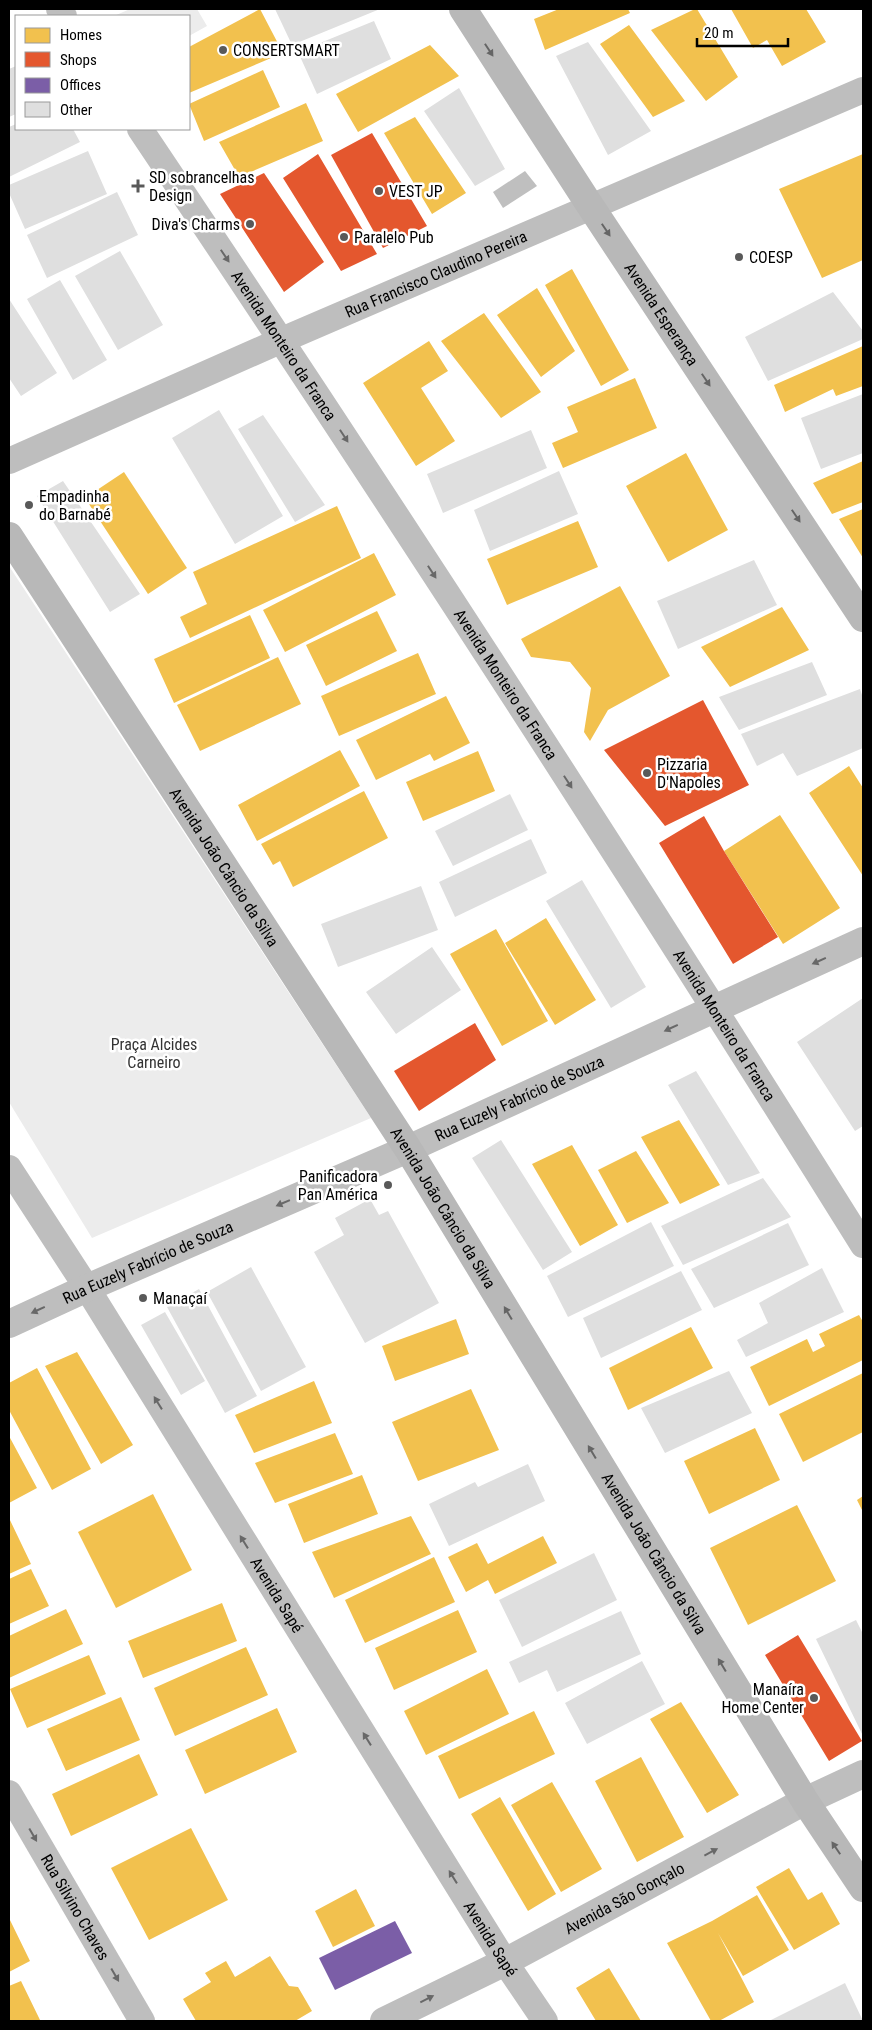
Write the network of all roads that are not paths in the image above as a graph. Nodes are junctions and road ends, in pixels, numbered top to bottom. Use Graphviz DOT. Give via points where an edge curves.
graph roads {
  1 [pos="463,9"];
  2 [pos="863,90"];
  3 [pos="141,130"];
  4 [pos="591,207"];
  5 [pos="282,340"];
  6 [pos="9,461"];
  7 [pos="9,536"];
  8 [pos="863,618"];
  9 [pos="863,941"];
  10 [pos="715,1008"];
  11 [pos="408,1149"];
  12 [pos="9,1168"];
  13 [pos="863,1245"];
  14 [pos="87,1288"];
  15 [pos="9,1324"];
  16 [pos="863,1774"];
  17 [pos="9,1793"];
  18 [pos="805,1801"];
  19 [pos="863,1888"];
  20 [pos="505,1962"];
  21 [pos="142,2021"];
  22 [pos="384,2021"];
  23 [pos="545,2021"];
  1 -- 4 [label="main road, Avenida Esperança, one-way"];
  2 -- 4 [label="street, Rua Francisco Claudino Pereira"];
  3 -- 5 [label="street, Avenida Monteiro da Franca, one-way"];
  4 -- 5 [label="street, Rua Francisco Claudino Pereira"];
  4 -- 8 [label="main road, Avenida Esperança, one-way"];
  5 -- 6 [label="street, Rua Francisco Claudino Pereira"];
  5 -- 10 [label="street, Avenida Monteiro da Franca, one-way"];
  7 -- 11 [label="main road, Avenida João Câncio da Silva"];
  9 -- 10 [label="street, Rua Euzely Fabrício de Souza, one-way"];
  10 -- 11 [label="street, Rua Euzely Fabrício de Souza, one-way"];
  10 -- 13 [label="street, Avenida Monteiro da Franca"];
  11 -- 14 [label="street, Rua Euzely Fabrício de Souza, one-way"];
  18 -- 11 [label="main road, Avenida João Câncio da Silva, one-way"];
  12 -- 14 [label="street, Avenida Sapé"];
  14 -- 15 [label="street, Rua Euzely Fabrício de Souza, one-way"];
  20 -- 14 [label="street, Avenida Sapé, one-way"];
  16 -- 18 [label="street, Avenida São Gonçalo"];
  17 -- 21 [label="street, Rua Silvino Chaves, one-way"];
  19 -- 18 [label="main road, Avenida João Câncio da Silva, one-way"];
  20 -- 18 [label="street, Avenida São Gonçalo, one-way"];
  22 -- 20 [label="street, Avenida São Gonçalo, one-way"];
  20 -- 23 [label="street, Avenida Sapé"];
}
